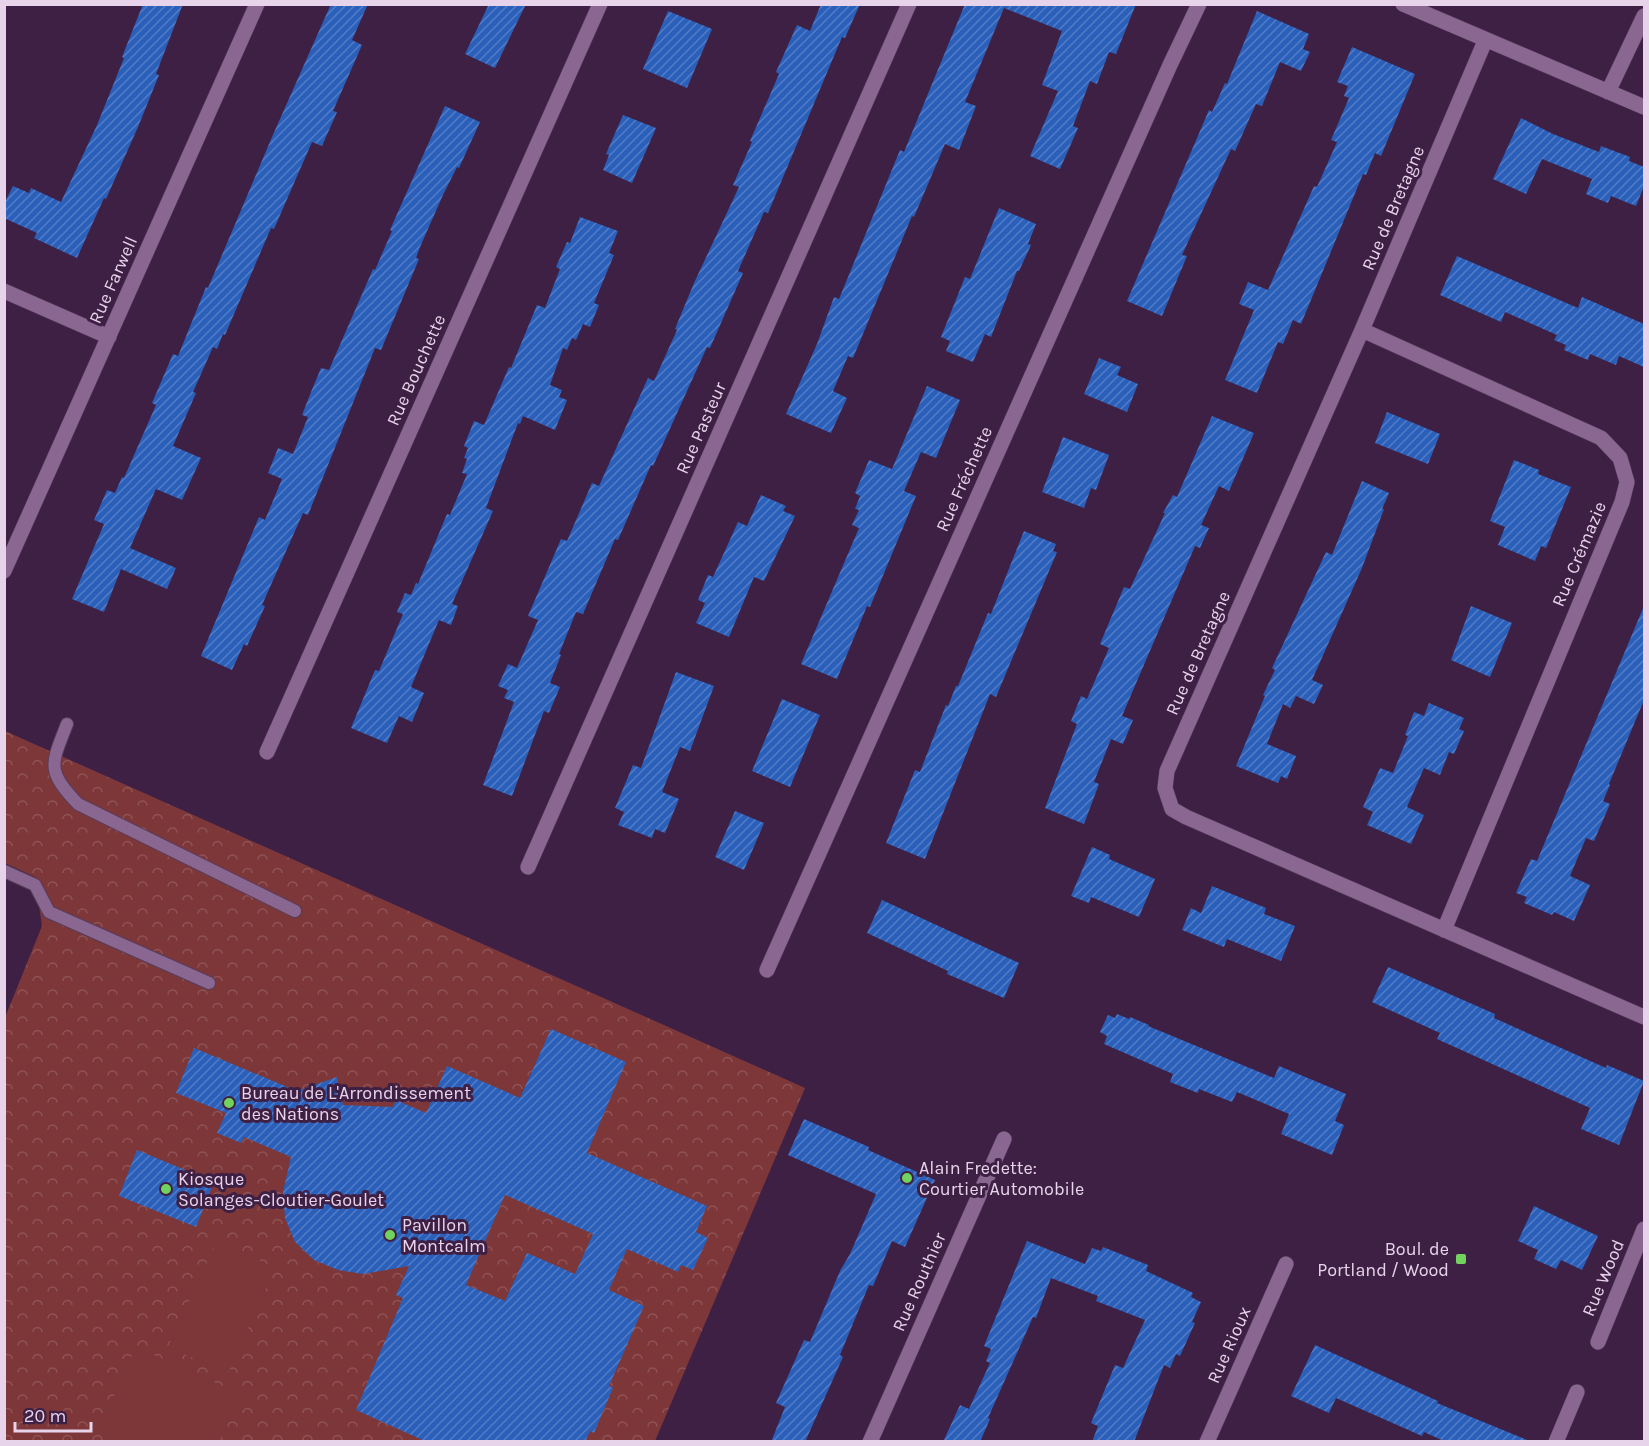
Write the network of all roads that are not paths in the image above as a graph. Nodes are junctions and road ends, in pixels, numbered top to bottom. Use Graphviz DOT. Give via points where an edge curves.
graph roads {
  1 [pos="257,4"];
  2 [pos="600,4"];
  3 [pos="909,4"];
  4 [pos="1200,4"];
  5 [pos="1403,4"];
  6 [pos="1644,16"];
  7 [pos="1485,41"];
  8 [pos="1608,92"];
  9 [pos="1644,107"];
  10 [pos="4,291"];
  11 [pos="1362,330"];
  12 [pos="109,337"];
  13 [pos="4,571"];
  14 [pos="67,724"];
  15 [pos="267,752"];
  16 [pos="528,867"];
  17 [pos="4,871"];
  18 [pos="295,911"];
  19 [pos="1444,930"];
  20 [pos="766,970"];
  21 [pos="208,984"];
  22 [pos="1644,1017"];
  23 [pos="1004,1139"];
  24 [pos="1644,1229"];
  25 [pos="1286,1264"];
  26 [pos="1598,1342"];
  27 [pos="1577,1392"];
  28 [pos="870,1442"];
  29 [pos="1207,1442"];
  30 [pos="1556,1442"];
  1 -- 12 [label="street, Rue Farwell"];
  2 -- 15 [label="street, Rue Bouchette"];
  3 -- 16 [label="street, Rue Pasteur"];
  4 -- 20 [label="street, Rue Fréchette"];
  5 -- 7 [label="street"];
  6 -- 8 [label="street"];
  7 -- 8 [label="street"];
  7 -- 11 [label="street, Rue de Bretagne"];
  8 -- 9 [label="street"];
  10 -- 12 [label="street"];
  11 -- 19 [label="street, Rue Crémazie" via="1601,438 1620,458 1627,482"];
  11 -- 19 [label="street, Rue de Bretagne" via="1167,771 1165,788 1172,809 1186,817"];
  12 -- 13 [label="street, Rue Farwell"];
  14 -- 18 [label="lane" via="53,758 54,769 63,789 78,804"];
  17 -- 21 [label="lane" via="35,885 48,912"];
  19 -- 22 [label="street, Rue de Bretagne"];
  23 -- 28 [label="street, Rue Routhier"];
  24 -- 26 [label="street, Rue Wood"];
  25 -- 29 [label="street, Rue Rioux"];
  27 -- 30 [label="street"];
}
